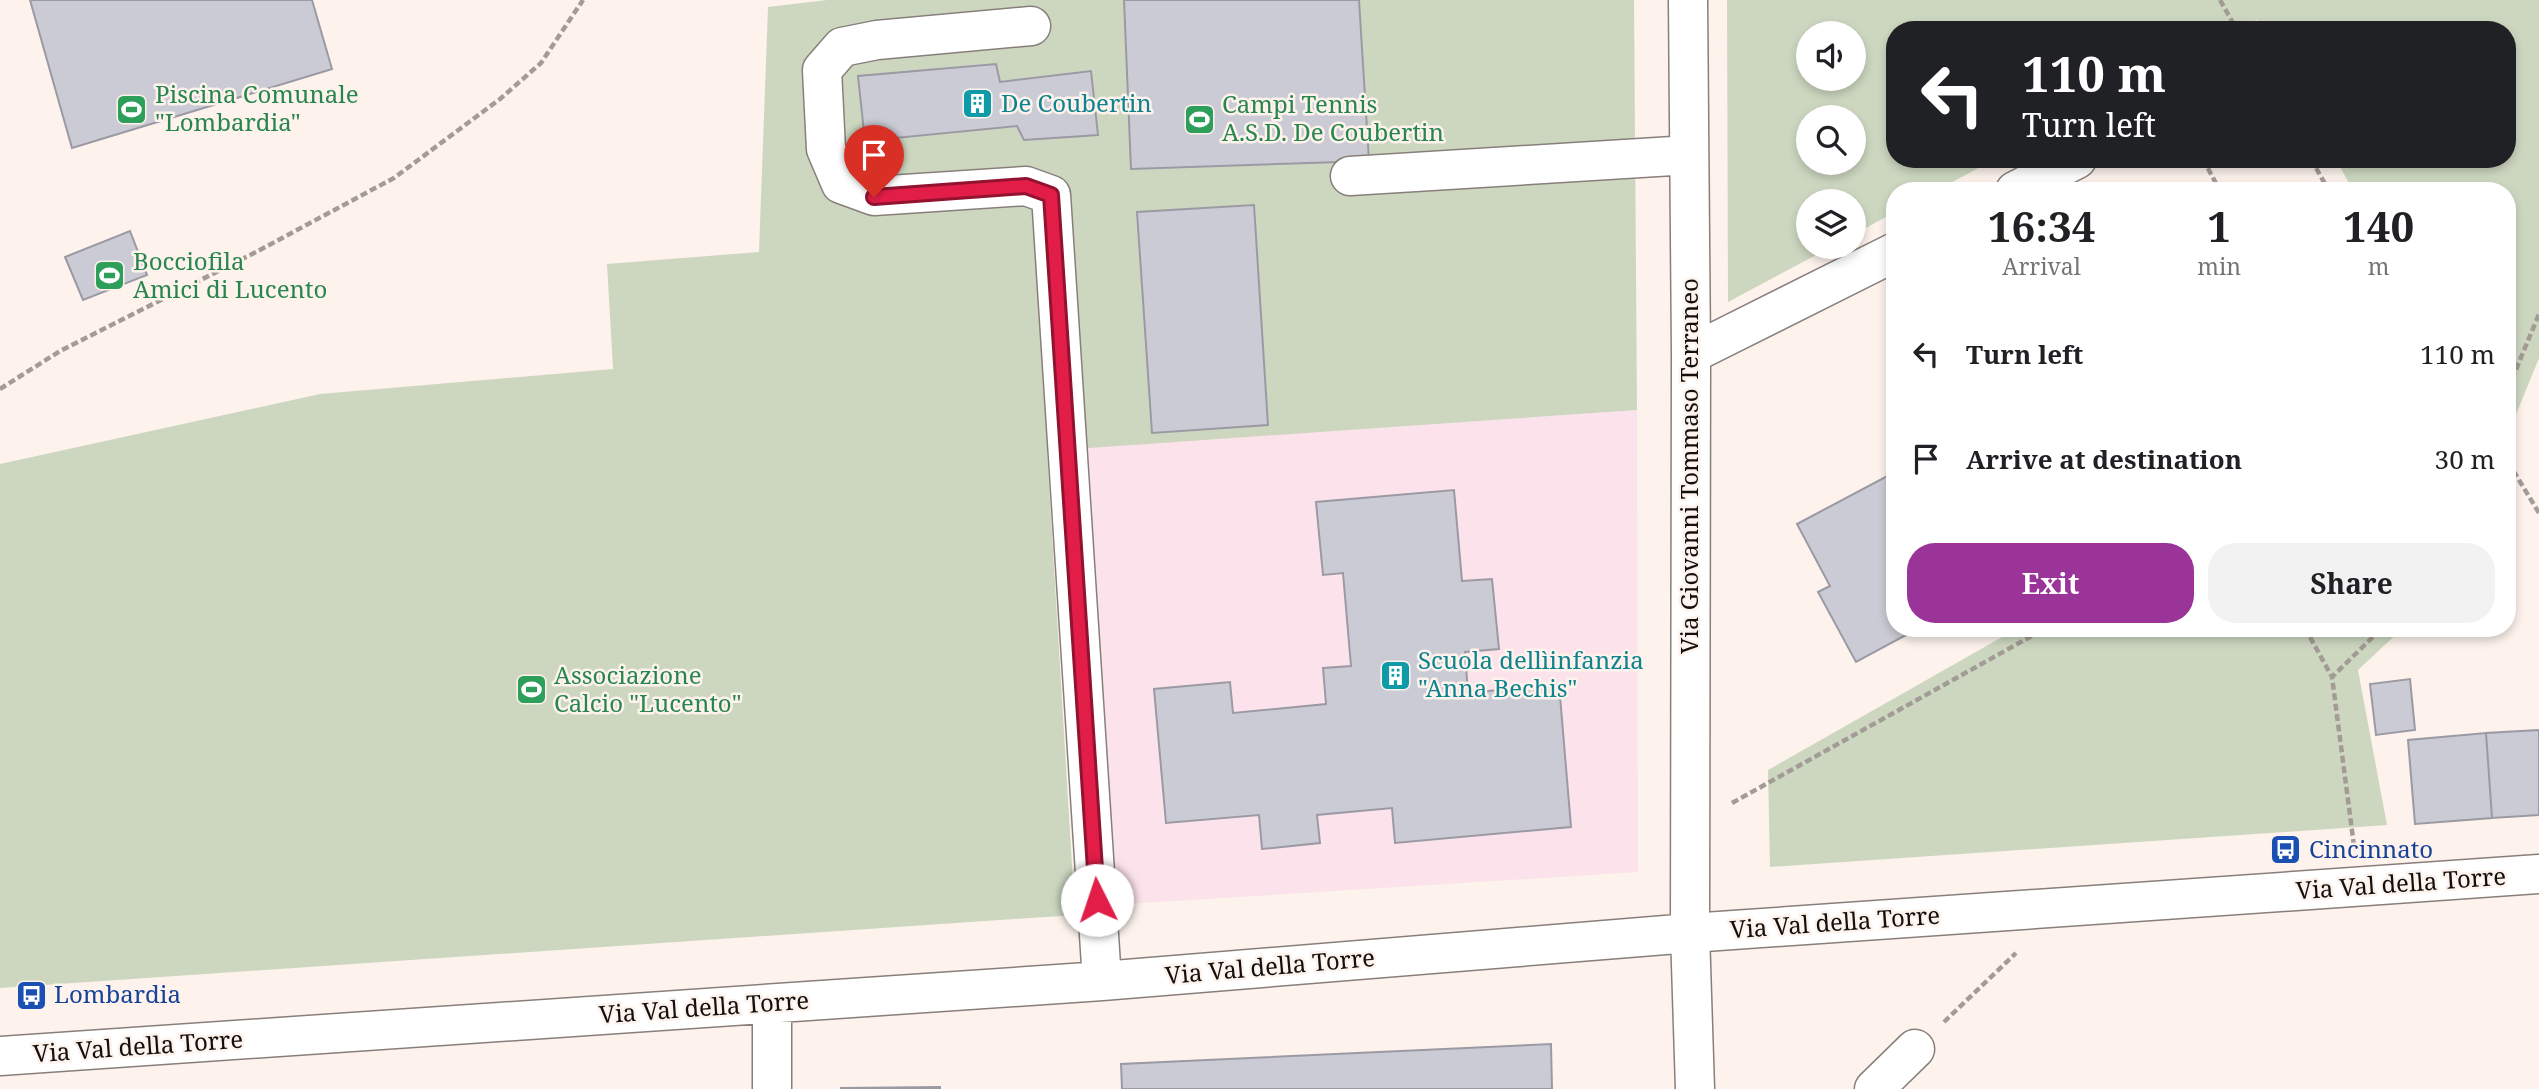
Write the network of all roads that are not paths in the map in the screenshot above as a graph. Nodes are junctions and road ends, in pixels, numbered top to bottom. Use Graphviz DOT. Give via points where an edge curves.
graph roads {
  1 [pos="1688,0"];
  2 [pos="1031,26"];
  3 [pos="1689,155"];
  4 [pos="2060,168"];
  5 [pos="1350,176"];
  6 [pos="2032,182"];
  7 [pos="1886,256"];
  8 [pos="1691,354"];
  9 [pos="2539,874"];
  10 [pos="1690,933"];
  11 [pos="1102,981"];
  12 [pos="772,1003"];
  13 [pos="1915,1049"];
  14 [pos="0,1056"];
  15 [pos="772,1089"];
  16 [pos="1695,1089"];
  17 [pos="1874,1089"];
  1 -- 3 [label="street, Via Giovanni Tommaso Terraneo"];
  2 -- 11 [label="street" via="842,47 822,70 826,149 841,184 874,197 1026,186 1051,195"];
  3 -- 5 [label="street"];
  3 -- 8 [label="street, Via Giovanni Tommaso Terraneo"];
  4 -- 6 [label="street"];
  7 -- 8 [label="street"];
  8 -- 10 [label="street, Via Giovanni Tommaso Terraneo"];
  9 -- 10 [label="street, Via Val della Torre"];
  10 -- 11 [label="street, Via Val della Torre"];
  10 -- 16 [label="street, Via Giovanni Tommaso Terraneo"];
  11 -- 12 [label="street, Via Val della Torre"];
  12 -- 14 [label="street, Via Val della Torre"];
  12 -- 15 [label="street"];
  13 -- 17 [label="street"];
}
